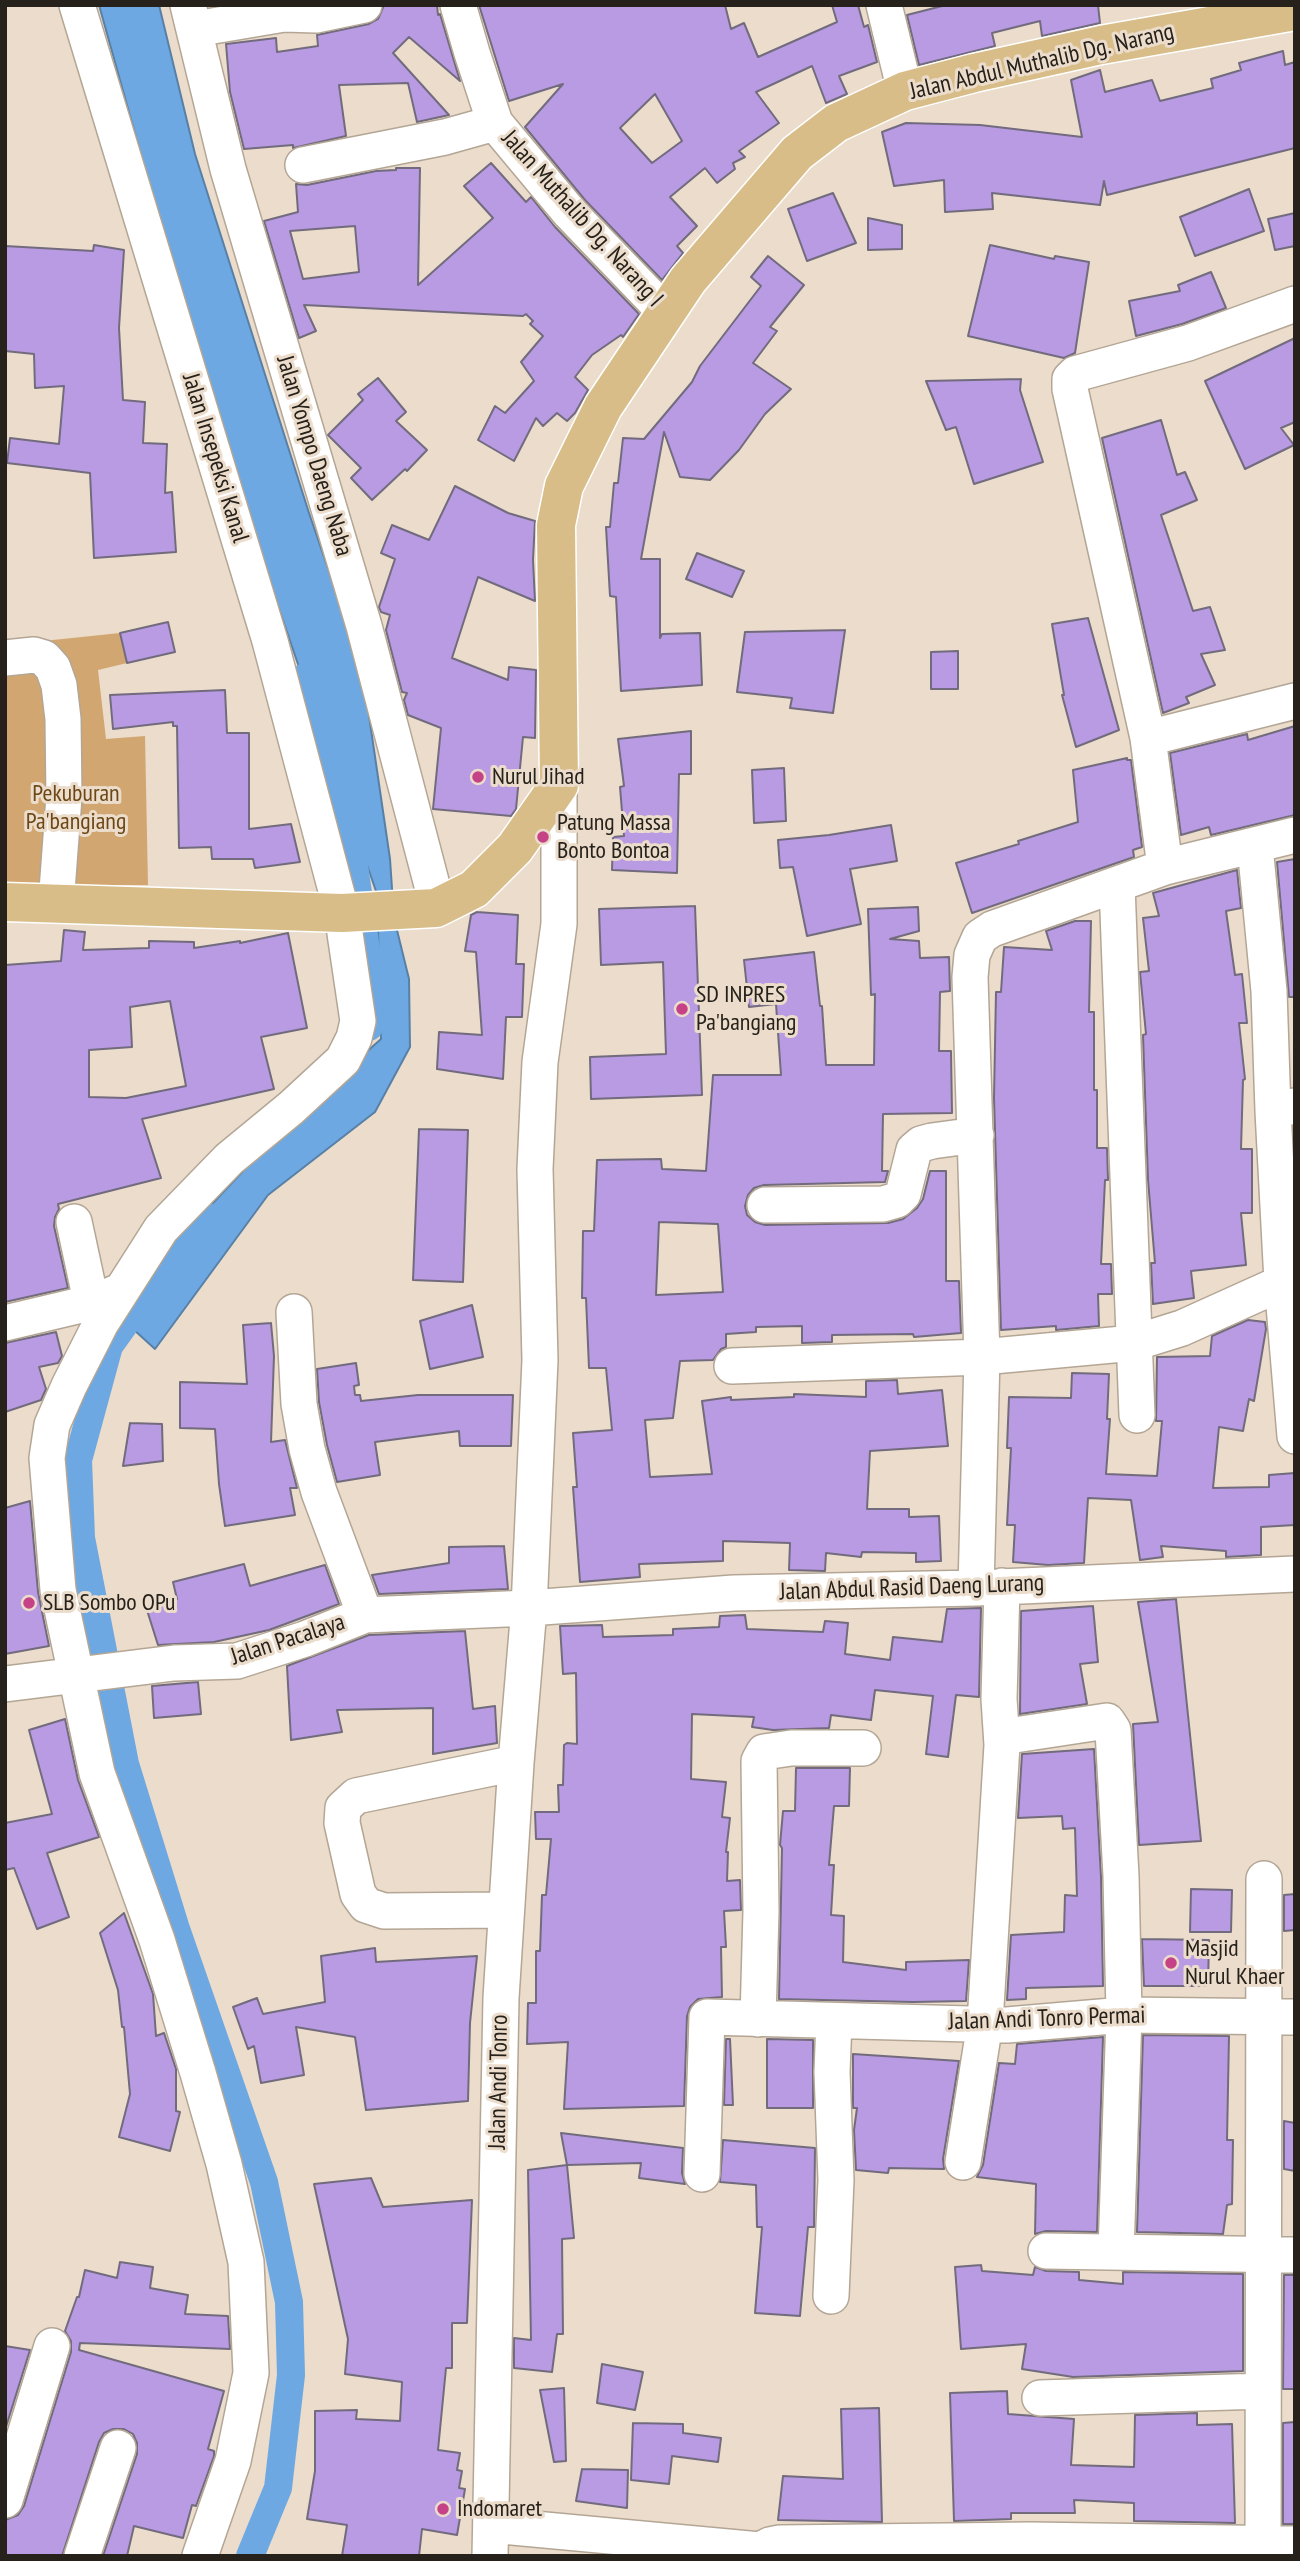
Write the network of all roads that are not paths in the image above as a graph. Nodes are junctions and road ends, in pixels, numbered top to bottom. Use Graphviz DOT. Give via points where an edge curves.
graph roads {
  1 [pos="77,5"];
  2 [pos="364,5"];
  3 [pos="458,5"];
  4 [pos="884,5"];
  5 [pos="284,10"];
  6 [pos="1295,11"];
  7 [pos="191,17"];
  8 [pos="1187,17"];
  9 [pos="905,91"];
  10 [pos="495,123"];
  11 [pos="303,164"];
  12 [pos="1295,304"];
  13 [pos="666,313"];
  14 [pos="5,658"];
  15 [pos="1295,701"];
  16 [pos="1148,738"];
  17 [pos="559,785"];
  18 [pos="1295,835"];
  19 [pos="1255,846"];
  20 [pos="515,848"];
  21 [pos="1165,867"];
  22 [pos="560,871"];
  23 [pos="1117,885"];
  24 [pos="5,902"];
  25 [pos="55,904"];
  26 [pos="423,910"];
  27 [pos="348,913"];
  28 [pos="1282,987"];
  29 [pos="1284,1108"];
  30 [pos="976,1135"];
  31 [pos="765,1205"];
  32 [pos="74,1222"];
  33 [pos="1288,1280"];
  34 [pos="105,1306"];
  35 [pos="294,1312"];
  36 [pos="5,1323"];
  37 [pos="1134,1343"];
  38 [pos="982,1357"];
  39 [pos="732,1366"];
  40 [pos="1137,1415"];
  41 [pos="1295,1436"];
  42 [pos="1295,1574"];
  43 [pos="989,1588"];
  44 [pos="529,1608"];
  45 [pos="365,1615"];
  46 [pos="98,1673"];
  47 [pos="5,1684"];
  48 [pos="1002,1745"];
  49 [pos="863,1748"];
  50 [pos="516,1763"];
  51 [pos="1264,1879"];
  52 [pos="506,1910"];
  53 [pos="1124,2015"];
  54 [pos="1279,2017"];
  55 [pos="758,2019"];
  56 [pos="834,2021"];
  57 [pos="985,2023"];
  58 [pos="963,2162"];
  59 [pos="702,2174"];
  60 [pos="1046,2251"];
  61 [pos="1116,2252"];
  62 [pos="1280,2255"];
  63 [pos="831,2296"];
  64 [pos="52,2346"];
  65 [pos="1263,2390"];
  66 [pos="1040,2398"];
  67 [pos="118,2448"];
  68 [pos="5,2500"];
  69 [pos="490,2540"];
  70 [pos="1030,2548"];
  71 [pos="1274,2548"];
  72 [pos="771,2550"];
  73 [pos="82,2556"];
  74 [pos="200,2556"];
  1 -- 27 [label="street, Jalan Insepeksi Kanal"];
  2 -- 5 [label="street" via="316,15"];
  3 -- 10 [label="street, Jalan Muthalib Dg. Narang I"];
  4 -- 9 [label="street"];
  5 -- 7 [label="street"];
  6 -- 8 [label="main road, Jalan Abdul Muthalib Dg. Narang"];
  7 -- 26 [label="street, Jalan Yompo Daeng Naba" via="228,169 364,626 433,889"];
  8 -- 9 [label="main road, Jalan Abdul Muthalib Dg. Narang"];
  9 -- 13 [label="main road, Jalan Abdul Muthalib Dg. Narang" via="836,123 797,153"];
  10 -- 11 [label="street"];
  10 -- 13 [label="street, Jalan Muthalib Dg. Narang I" via="570,213"];
  12 -- 16 [label="street" via="1070,379"];
  13 -- 17 [label="main road, Jalan Abdul Muthalib Dg. Narang" via="603,407 564,486 556,526"];
  14 -- 25 [label="street" via="44,658 60,685 64,797"];
  15 -- 16 [label="street"];
  16 -- 21 [label="street"];
  17 -- 20 [label="main road"];
  17 -- 22 [label="street, Jalan Andi Tonro"];
  18 -- 19 [label="street"];
  19 -- 21 [label="street"];
  19 -- 28 [label="street"];
  20 -- 22 [label="street"];
  20 -- 26 [label="main road" via="474,889"];
  21 -- 23 [label="street"];
  22 -- 44 [label="street, Jalan Andi Tonro" via="559,924 540,1062 536,1156 540,1360"];
  23 -- 30 [label="street" via="980,937 970,977"];
  23 -- 37 [label="street"];
  24 -- 25 [label="main road"];
  25 -- 27 [label="main road"];
  26 -- 27 [label="main road"];
  27 -- 34 [label="street, Jalan Insepeksi Kanal" via="358,1021 343,1060 229,1158 161,1229"];
  28 -- 29 [label="street"];
  29 -- 33 [label="street"];
  30 -- 31 [label="street" via="932,1141 914,1150 903,1194 897,1200"];
  30 -- 38 [label="street"];
  32 -- 34 [label="street" via="82,1264"];
  33 -- 37 [label="street" via="1182,1328"];
  33 -- 41 [label="street"];
  34 -- 36 [label="street"];
  34 -- 46 [label="street, Jalan Insepeksi Kanal" via="51,1425 47,1458 58,1590"];
  35 -- 45 [label="street" via="299,1404 307,1449"];
  37 -- 38 [label="street"];
  37 -- 40 [label="street"];
  38 -- 39 [label="street"];
  38 -- 43 [label="street"];
  42 -- 43 [label="street, Jalan Abdul Rasid Daeng Lurang"];
  43 -- 44 [label="street, Jalan Abdul Rasid Daeng Lurang" via="734,1593"];
  43 -- 48 [label="street"];
  44 -- 45 [label="street, Jalan Pacalaya"];
  44 -- 50 [label="street, Jalan Andi Tonro"];
  45 -- 46 [label="street, Jalan Pacalaya" via="237,1661"];
  46 -- 47 [label="street, Jalan Pacalaya"];
  46 -- 74 [label="street, Jalan Insepeksi Kanal" via="97,1773 157,1940 202,2086 246,2262 251,2373 233,2461"];
  48 -- 53 [label="street" via="1008,1736 1107,1721 1113,1730"];
  48 -- 57 [label="street"];
  49 -- 55 [label="street" via="791,1748 764,1752 759,1761"];
  50 -- 52 [label="street, Jalan Andi Tonro"];
  50 -- 52 [label="street" via="356,1796 343,1808 342,1823 358,1894 366,1905 384,1911"];
  51 -- 54 [label="street"];
  52 -- 69 [label="street, Jalan Andi Tonro"];
  53 -- 54 [label="street, Jalan Andi Tonro Permai"];
  53 -- 57 [label="street, Jalan Andi Tonro Permai"];
  53 -- 61 [label="street"];
  54 -- 62 [label="street"];
  55 -- 56 [label="street, Jalan Andi Tonro Permai"];
  55 -- 59 [label="street, Jalan Andi Tonro Permai" via="708,2017"];
  56 -- 57 [label="street, Jalan Andi Tonro Permai"];
  56 -- 63 [label="street" via="836,2180"];
  57 -- 58 [label="street"];
  60 -- 61 [label="street"];
  61 -- 62 [label="street"];
  62 -- 65 [label="street"];
  64 -- 68 [label="street"];
  65 -- 66 [label="street"];
  65 -- 71 [label="street"];
  67 -- 73 [label="street"];
  69 -- 72 [label="street"];
  70 -- 71 [label="street"];
  70 -- 72 [label="street"];
}
